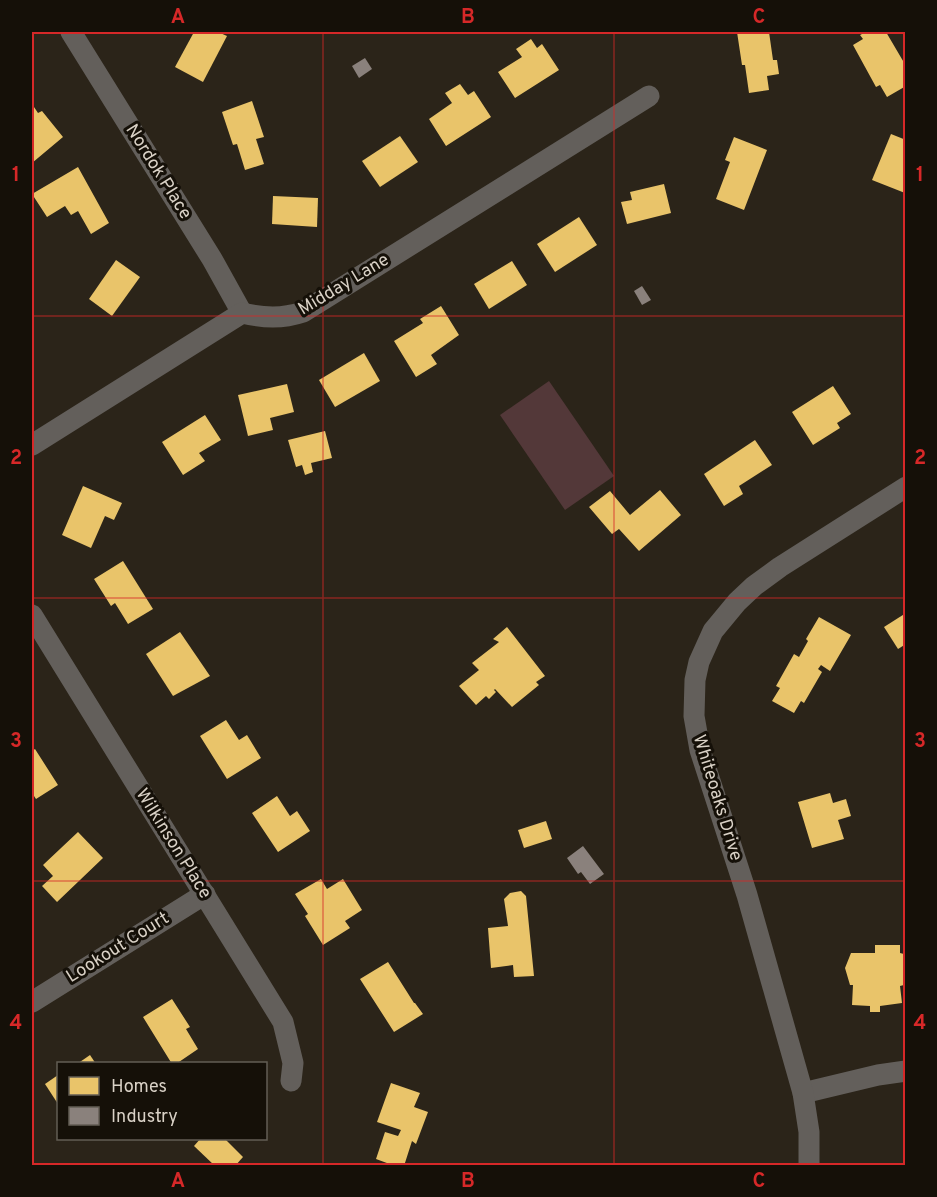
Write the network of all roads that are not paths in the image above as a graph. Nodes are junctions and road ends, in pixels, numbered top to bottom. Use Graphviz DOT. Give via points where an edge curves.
graph roads {
  1 [pos="71,32"];
  2 [pos="649,96"];
  3 [pos="242,313"];
  4 [pos="32,445"];
  5 [pos="906,487"];
  6 [pos="32,615"];
  7 [pos="205,894"];
  8 [pos="32,1002"];
  9 [pos="906,1071"];
  10 [pos="291,1081"];
  11 [pos="803,1093"];
  12 [pos="809,1166"];
  1 -- 3 [label="street, Nordok Place"];
  2 -- 3 [label="street, Midday Lane" via="303,312 261,318"];
  3 -- 4 [label="street"];
  5 -- 11 [label="street, Whiteoaks Drive" via="754,586 713,631 695,680 694,716 700,750 747,895"];
  6 -- 7 [label="street, Wilkinson Place"];
  7 -- 8 [label="street, Lookout Court"];
  7 -- 10 [label="street, Wilkinson Place" via="283,1022 293,1063"];
  9 -- 11 [label="street"];
  11 -- 12 [label="street, Whiteoaks Drive"];
}
